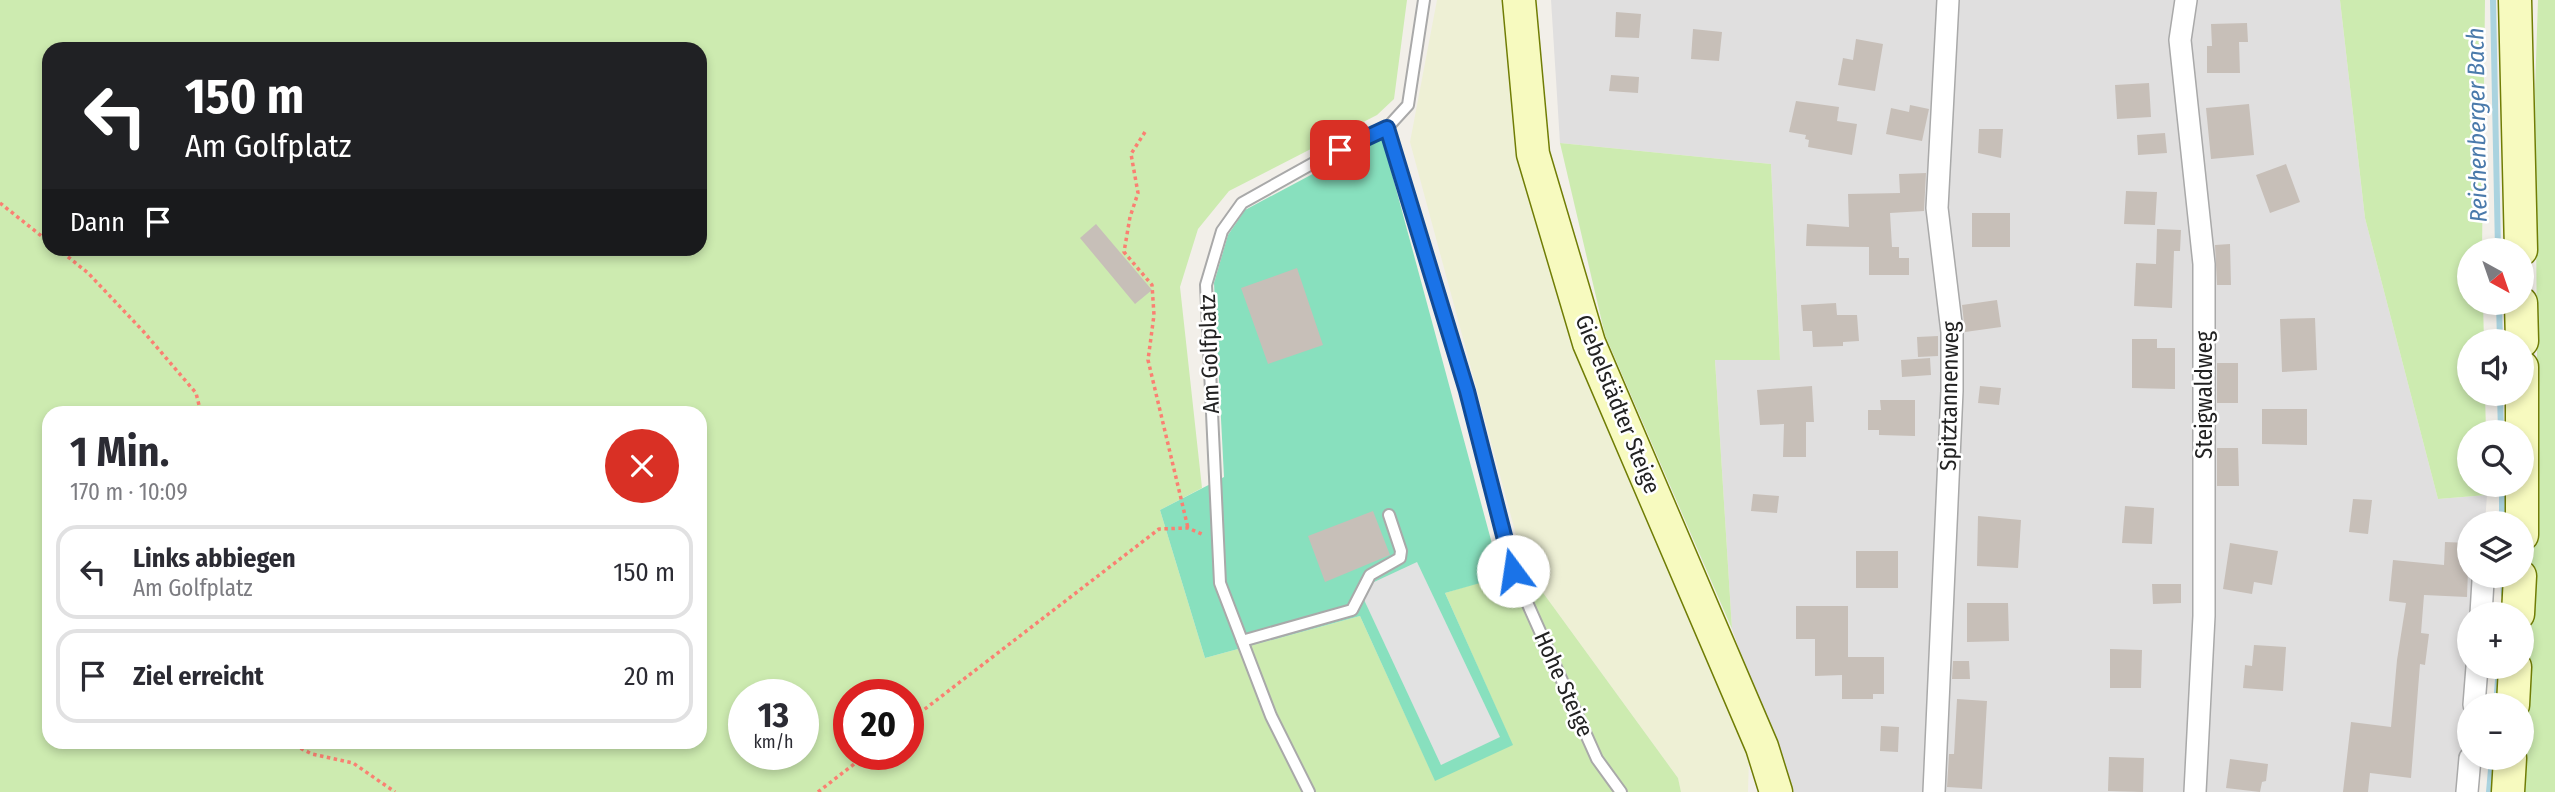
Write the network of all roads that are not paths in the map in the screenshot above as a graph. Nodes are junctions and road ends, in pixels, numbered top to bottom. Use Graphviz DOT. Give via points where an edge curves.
graph roads {
  1 [pos="1424,0"];
  2 [pos="1519,0"];
  3 [pos="1948,0"];
  4 [pos="2186,0"];
  5 [pos="2515,0"];
  6 [pos="1387,128"];
  7 [pos="2521,238"];
  8 [pos="2522,406"];
  9 [pos="2522,511"];
  10 [pos="1389,516"];
  11 [pos="1242,641"];
  12 [pos="2469,770"];
  13 [pos="2509,770"];
  14 [pos="1309,792"];
  15 [pos="1621,792"];
  16 [pos="1776,792"];
  17 [pos="1934,792"];
  18 [pos="2195,792"];
  19 [pos="2467,792"];
  20 [pos="2508,792"];
  1 -- 6 [label="lane, Am Golfplatz" via="1408,105"];
  2 -- 16 [label="main road, Giebelstädter Steige" via="1533,154 1589,343 1762,747"];
  3 -- 17 [label="street, Spitztannenweg" via="1937,208 1952,332 1952,391"];
  4 -- 18 [label="street, Steigwaldweg" via="2180,40 2204,264 2204,616"];
  5 -- 7 [label="main road"];
  6 -- 11 [label="lane, Am Golfplatz" via="1242,203 1222,231 1206,285 1220,583"];
  6 -- 15 [label="lane, Hohe Steige" via="1467,391 1513,571 1597,759"];
  8 -- 9 [label="main road"];
  10 -- 11 [label="lane" via="1400,558 1370,575 1353,610"];
  11 -- 14 [label="lane, Am Golfplatz" via="1271,716"];
  12 -- 19 [label="street"];
  13 -- 20 [label="main road"];
}
